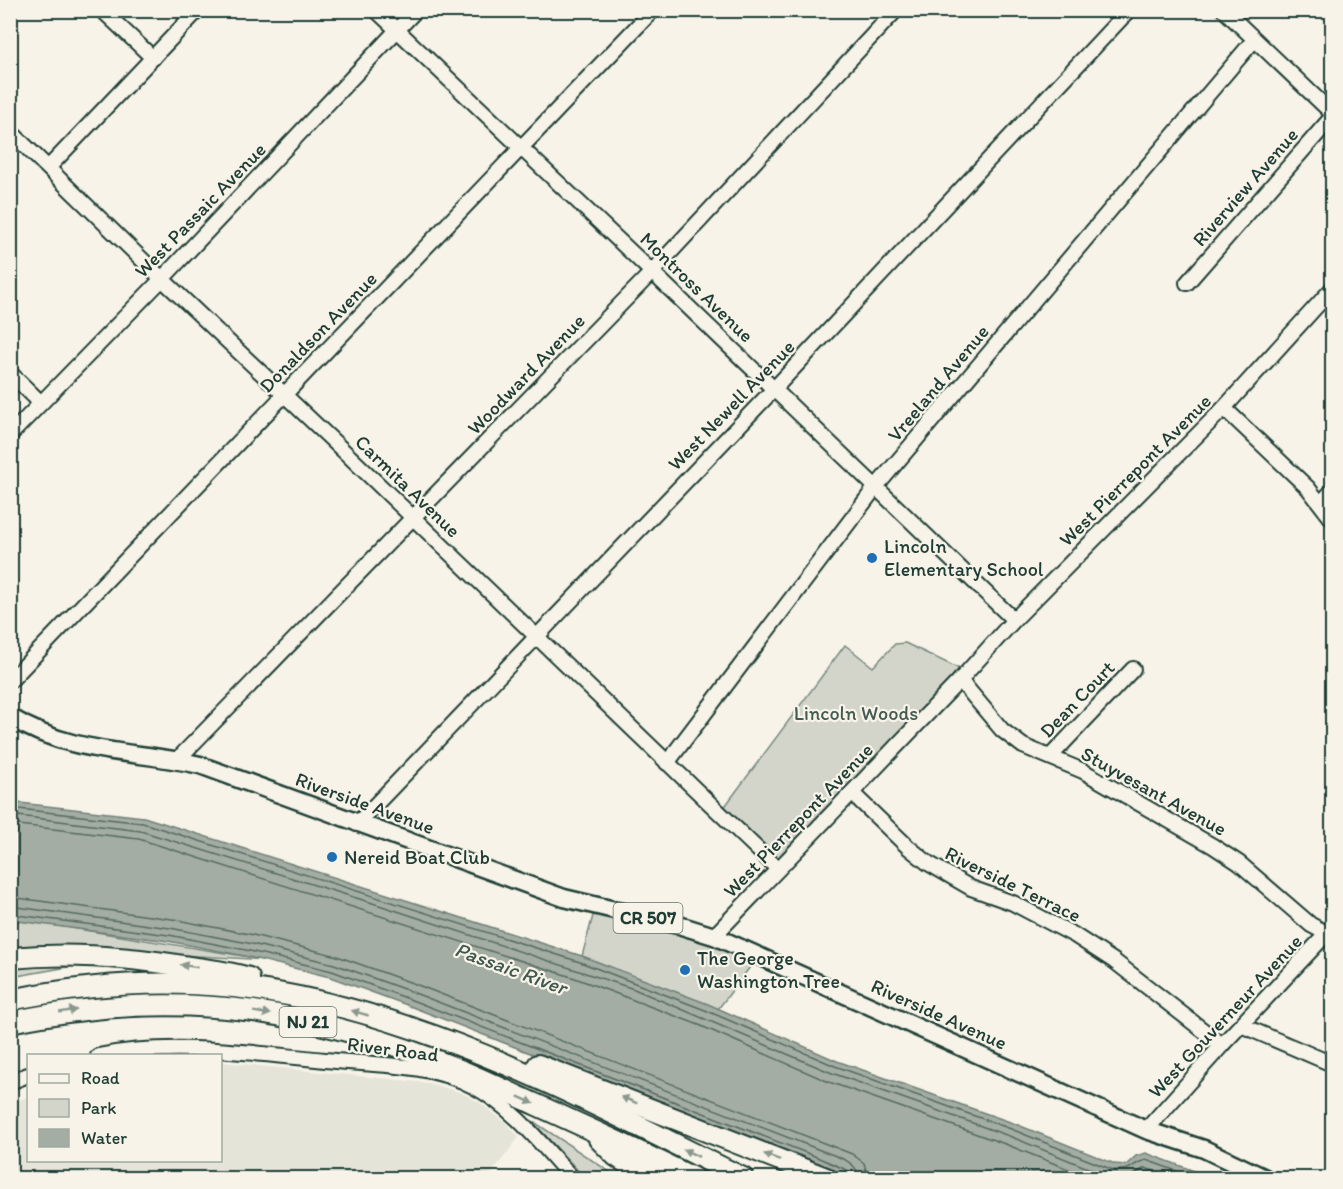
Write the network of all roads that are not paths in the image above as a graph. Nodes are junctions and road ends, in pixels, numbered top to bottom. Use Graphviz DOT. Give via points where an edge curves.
graph roads {
  1 [pos="102,10"];
  2 [pos="198,10"];
  3 [pos="376,10"];
  4 [pos="416,10"];
  5 [pos="653,10"];
  6 [pos="896,10"];
  7 [pos="1129,10"];
  8 [pos="1224,10"];
  9 [pos="397,31"];
  10 [pos="1254,40"];
  11 [pos="153,58"];
  12 [pos="1332,115"];
  13 [pos="10,131"];
  14 [pos="521,148"];
  15 [pos="49,167"];
  16 [pos="652,272"];
  17 [pos="162,279"];
  18 [pos="1187,283"];
  19 [pos="1332,289"];
  20 [pos="10,373"];
  21 [pos="774,389"];
  22 [pos="285,396"];
  23 [pos="41,403"];
  24 [pos="1224,408"];
  25 [pos="10,435"];
  26 [pos="875,488"];
  27 [pos="1332,491"];
  28 [pos="1322,503"];
  29 [pos="413,518"];
  30 [pos="1332,519"];
  31 [pos="1014,620"];
  32 [pos="536,637"];
  33 [pos="1133,669"];
  34 [pos="960,680"];
  35 [pos="10,681"];
  36 [pos="10,717"];
  37 [pos="1050,757"];
  38 [pos="177,760"];
  39 [pos="667,763"];
  40 [pos="852,793"];
  41 [pos="357,824"];
  42 [pos="778,869"];
  43 [pos="1331,932"];
  44 [pos="714,936"];
  45 [pos="10,958"];
  46 [pos="10,1000"];
  47 [pos="326,1004"];
  48 [pos="10,1022"];
  49 [pos="393,1023"];
  50 [pos="1241,1025"];
  51 [pos="1222,1046"];
  52 [pos="109,1054"];
  53 [pos="1332,1064"];
  54 [pos="27,1075"];
  55 [pos="10,1082"];
  56 [pos="588,1128"];
  57 [pos="1146,1130"];
  58 [pos="572,1179"];
  59 [pos="649,1179"];
  60 [pos="693,1179"];
  61 [pos="743,1179"];
  62 [pos="826,1179"];
  63 [pos="1265,1179"];
  1 -- 11 [label="street"];
  2 -- 11 [label="street"];
  3 -- 9 [label="street, Montross Avenue"];
  4 -- 9 [label="street, West Passaic Avenue"];
  5 -- 14 [label="street, Donaldson Avenue"];
  6 -- 16 [label="street, Woodward Avenue"];
  7 -- 21 [label="street, West Newell Avenue"];
  8 -- 10 [label="street"];
  9 -- 14 [label="street, Montross Avenue"];
  9 -- 17 [label="street, West Passaic Avenue"];
  10 -- 12 [label="street"];
  10 -- 26 [label="street, Vreeland Avenue"];
  11 -- 15 [label="street"];
  12 -- 18 [label="street, Riverview Avenue"];
  13 -- 15 [label="street, Carmita Avenue"];
  14 -- 16 [label="street, Montross Avenue"];
  14 -- 22 [label="street, Donaldson Avenue"];
  15 -- 17 [label="street, Carmita Avenue"];
  16 -- 21 [label="street, Montross Avenue"];
  16 -- 29 [label="street, Woodward Avenue"];
  17 -- 22 [label="street, Carmita Avenue"];
  17 -- 23 [label="street, West Passaic Avenue"];
  19 -- 24 [label="street, West Pierrepont Avenue"];
  20 -- 23 [label="street"];
  21 -- 26 [label="street, Montross Avenue"];
  21 -- 32 [label="street, West Newell Avenue"];
  22 -- 29 [label="street, Carmita Avenue"];
  22 -- 35 [label="street, Donaldson Avenue"];
  23 -- 25 [label="street, West Passaic Avenue"];
  24 -- 28 [label="street"];
  24 -- 31 [label="street, West Pierrepont Avenue"];
  26 -- 31 [label="street, Montross Avenue"];
  26 -- 39 [label="street, Vreeland Avenue"];
  27 -- 28 [label="street"];
  28 -- 30 [label="street"];
  29 -- 32 [label="street, Carmita Avenue"];
  29 -- 38 [label="street, Woodward Avenue"];
  31 -- 34 [label="street, West Pierrepont Avenue"];
  32 -- 39 [label="street, Carmita Avenue"];
  32 -- 41 [label="street, West Newell Avenue"];
  33 -- 37 [label="street, Dean Court"];
  34 -- 37 [label="street, Stuyvesant Avenue" via="1007,735"];
  34 -- 40 [label="street, West Pierrepont Avenue"];
  36 -- 38 [label="main road, Riverside Avenue / CR 507" via="82,747"];
  37 -- 43 [label="street, Stuyvesant Avenue" via="1107,784 1213,846 1239,863 1311,925"];
  38 -- 41 [label="main road, Riverside Avenue / CR 507" via="224,773"];
  39 -- 42 [label="street, Carmita Avenue"];
  40 -- 42 [label="street, West Pierrepont Avenue"];
  40 -- 51 [label="street, Riverside Terrace" via="927,863 971,888 1013,903 1074,935 1114,961"];
  41 -- 44 [label="main road, Riverside Avenue / CR 507" via="564,898"];
  42 -- 44 [label="street, West Pierrepont Avenue"];
  43 -- 50 [label="street, West Gouverneur Avenue"];
  44 -- 57 [label="main road, Riverside Avenue / CR 507"];
  47 -- 45 [label="highway, one-way" via="239,975 189,966 97,956"];
  46 -- 47 [label="highway, NJ 21" via="75,988 176,983 258,990"];
  49 -- 47 [label="highway, NJ 21, one-way"];
  48 -- 56 [label="highway, NJ 21, one-way" via="78,1010 147,1005 219,1007 286,1017 446,1064"];
  61 -- 49 [label="highway, NJ 21, one-way" via="527,1073"];
  62 -- 49 [label="highway, one-way" via="509,1055"];
  50 -- 51 [label="street, West Gouverneur Avenue"];
  50 -- 53 [label="street"];
  51 -- 57 [label="street, West Gouverneur Avenue"];
  52 -- 58 [label="street, River Road" via="189,1048 433,1072 466,1083 500,1104"];
  54 -- 55 [label="street"];
  56 -- 59 [label="highway" via="616,1156"];
  56 -- 60 [label="highway, NJ 21"];
  57 -- 63 [label="main road, Riverside Avenue / CR 507" via="1204,1149"];
}
